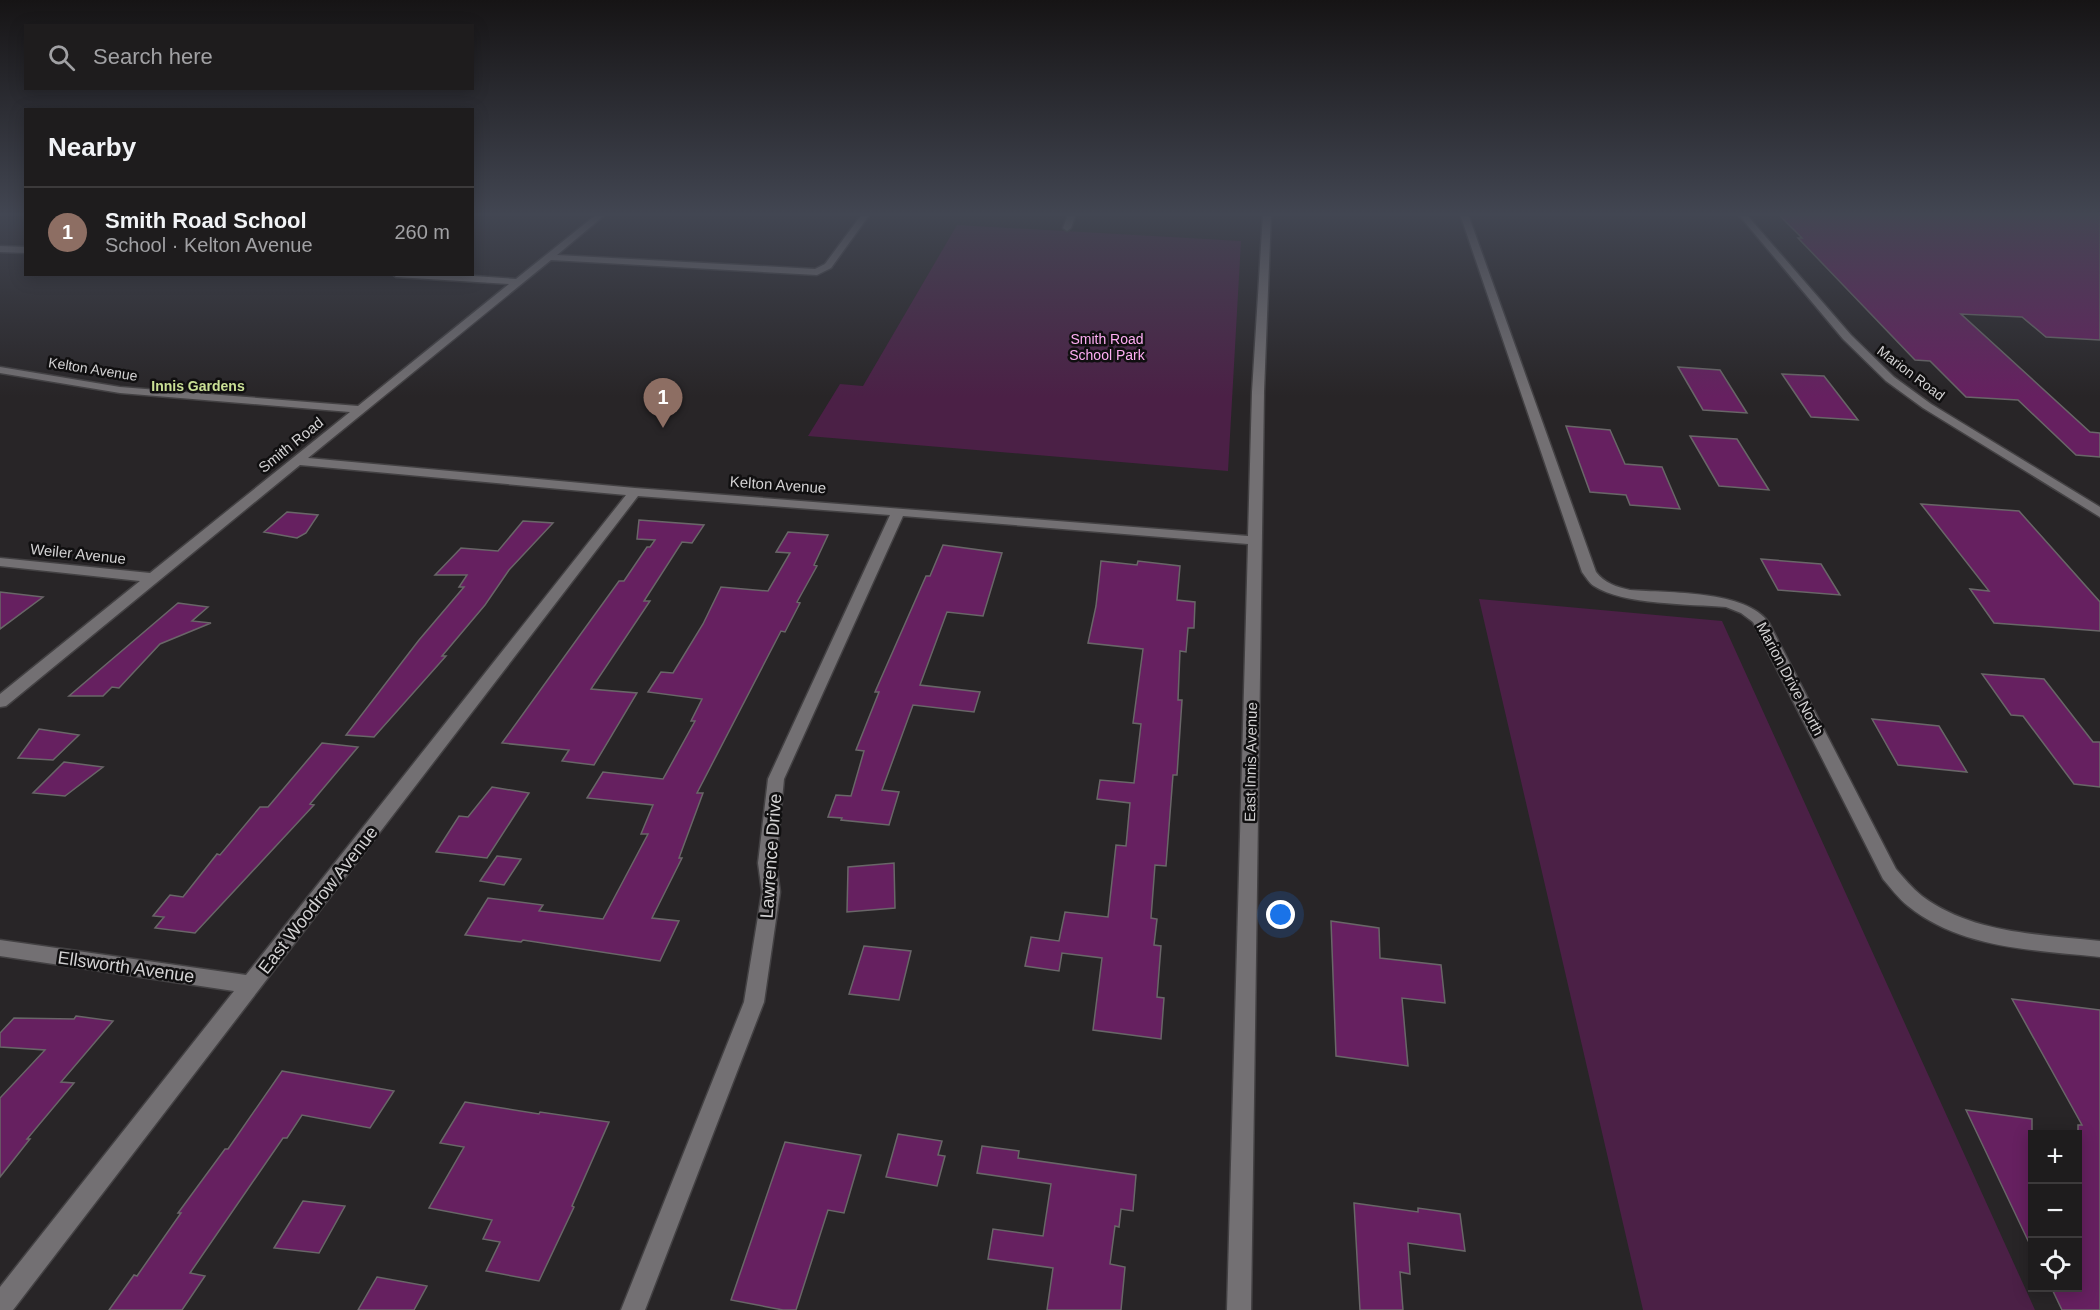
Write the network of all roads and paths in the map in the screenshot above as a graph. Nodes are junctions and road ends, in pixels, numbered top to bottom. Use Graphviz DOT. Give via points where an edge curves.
graph roads {
  1 [pos="525,275"];
  2 [pos="1264,275"];
  3 [pos="1485,275"];
  4 [pos="1794,275"];
  5 [pos="426,276"];
  6 [pos="516,282"];
  7 [pos="0,370"];
  8 [pos="361,410"];
  9 [pos="298,461"];
  10 [pos="635,492"];
  11 [pos="898,512"];
  12 [pos="2100,513"];
  13 [pos="1255,541"];
  14 [pos="0,562"];
  15 [pos="153,578"];
  16 [pos="0,702"];
  17 [pos="0,948"];
  18 [pos="2100,949"];
  19 [pos="252,985"];
  20 [pos="0,1307"];
  21 [pos="633,1310"];
  22 [pos="1239,1310"];
  1 -- 6 [label="street, Smith Road"];
  2 -- 13 [label="street, East Innis Avenue"];
  3 -- 18 [label="street, Marion Drive North" via="1596,582 1630,594 1727,603 1755,614 1889,874 1915,900 1952,923 1994,936"];
  4 -- 12 [label="street, Marion Road" via="1890,380"];
  5 -- 6 [label="street"];
  6 -- 8 [label="street, Smith Road"];
  7 -- 8 [label="street, Kelton Avenue" via="120,390"];
  8 -- 9 [label="street, Smith Road"];
  9 -- 10 [label="street, Kelton Avenue"];
  9 -- 15 [label="street, Smith Road"];
  10 -- 11 [label="street, Kelton Avenue"];
  10 -- 19 [label="street, East Woodrow Avenue"];
  11 -- 13 [label="street, Kelton Avenue"];
  11 -- 21 [label="street, Lawrence Drive" via="776,779 767,863 771,892 754,1002"];
  13 -- 22 [label="street, East Innis Avenue"];
  14 -- 15 [label="street, Weiler Avenue"];
  15 -- 16 [label="street, Smith Road"];
  17 -- 19 [label="street, Ellsworth Avenue"];
  19 -- 20 [label="street, East Woodrow Avenue"];
}
